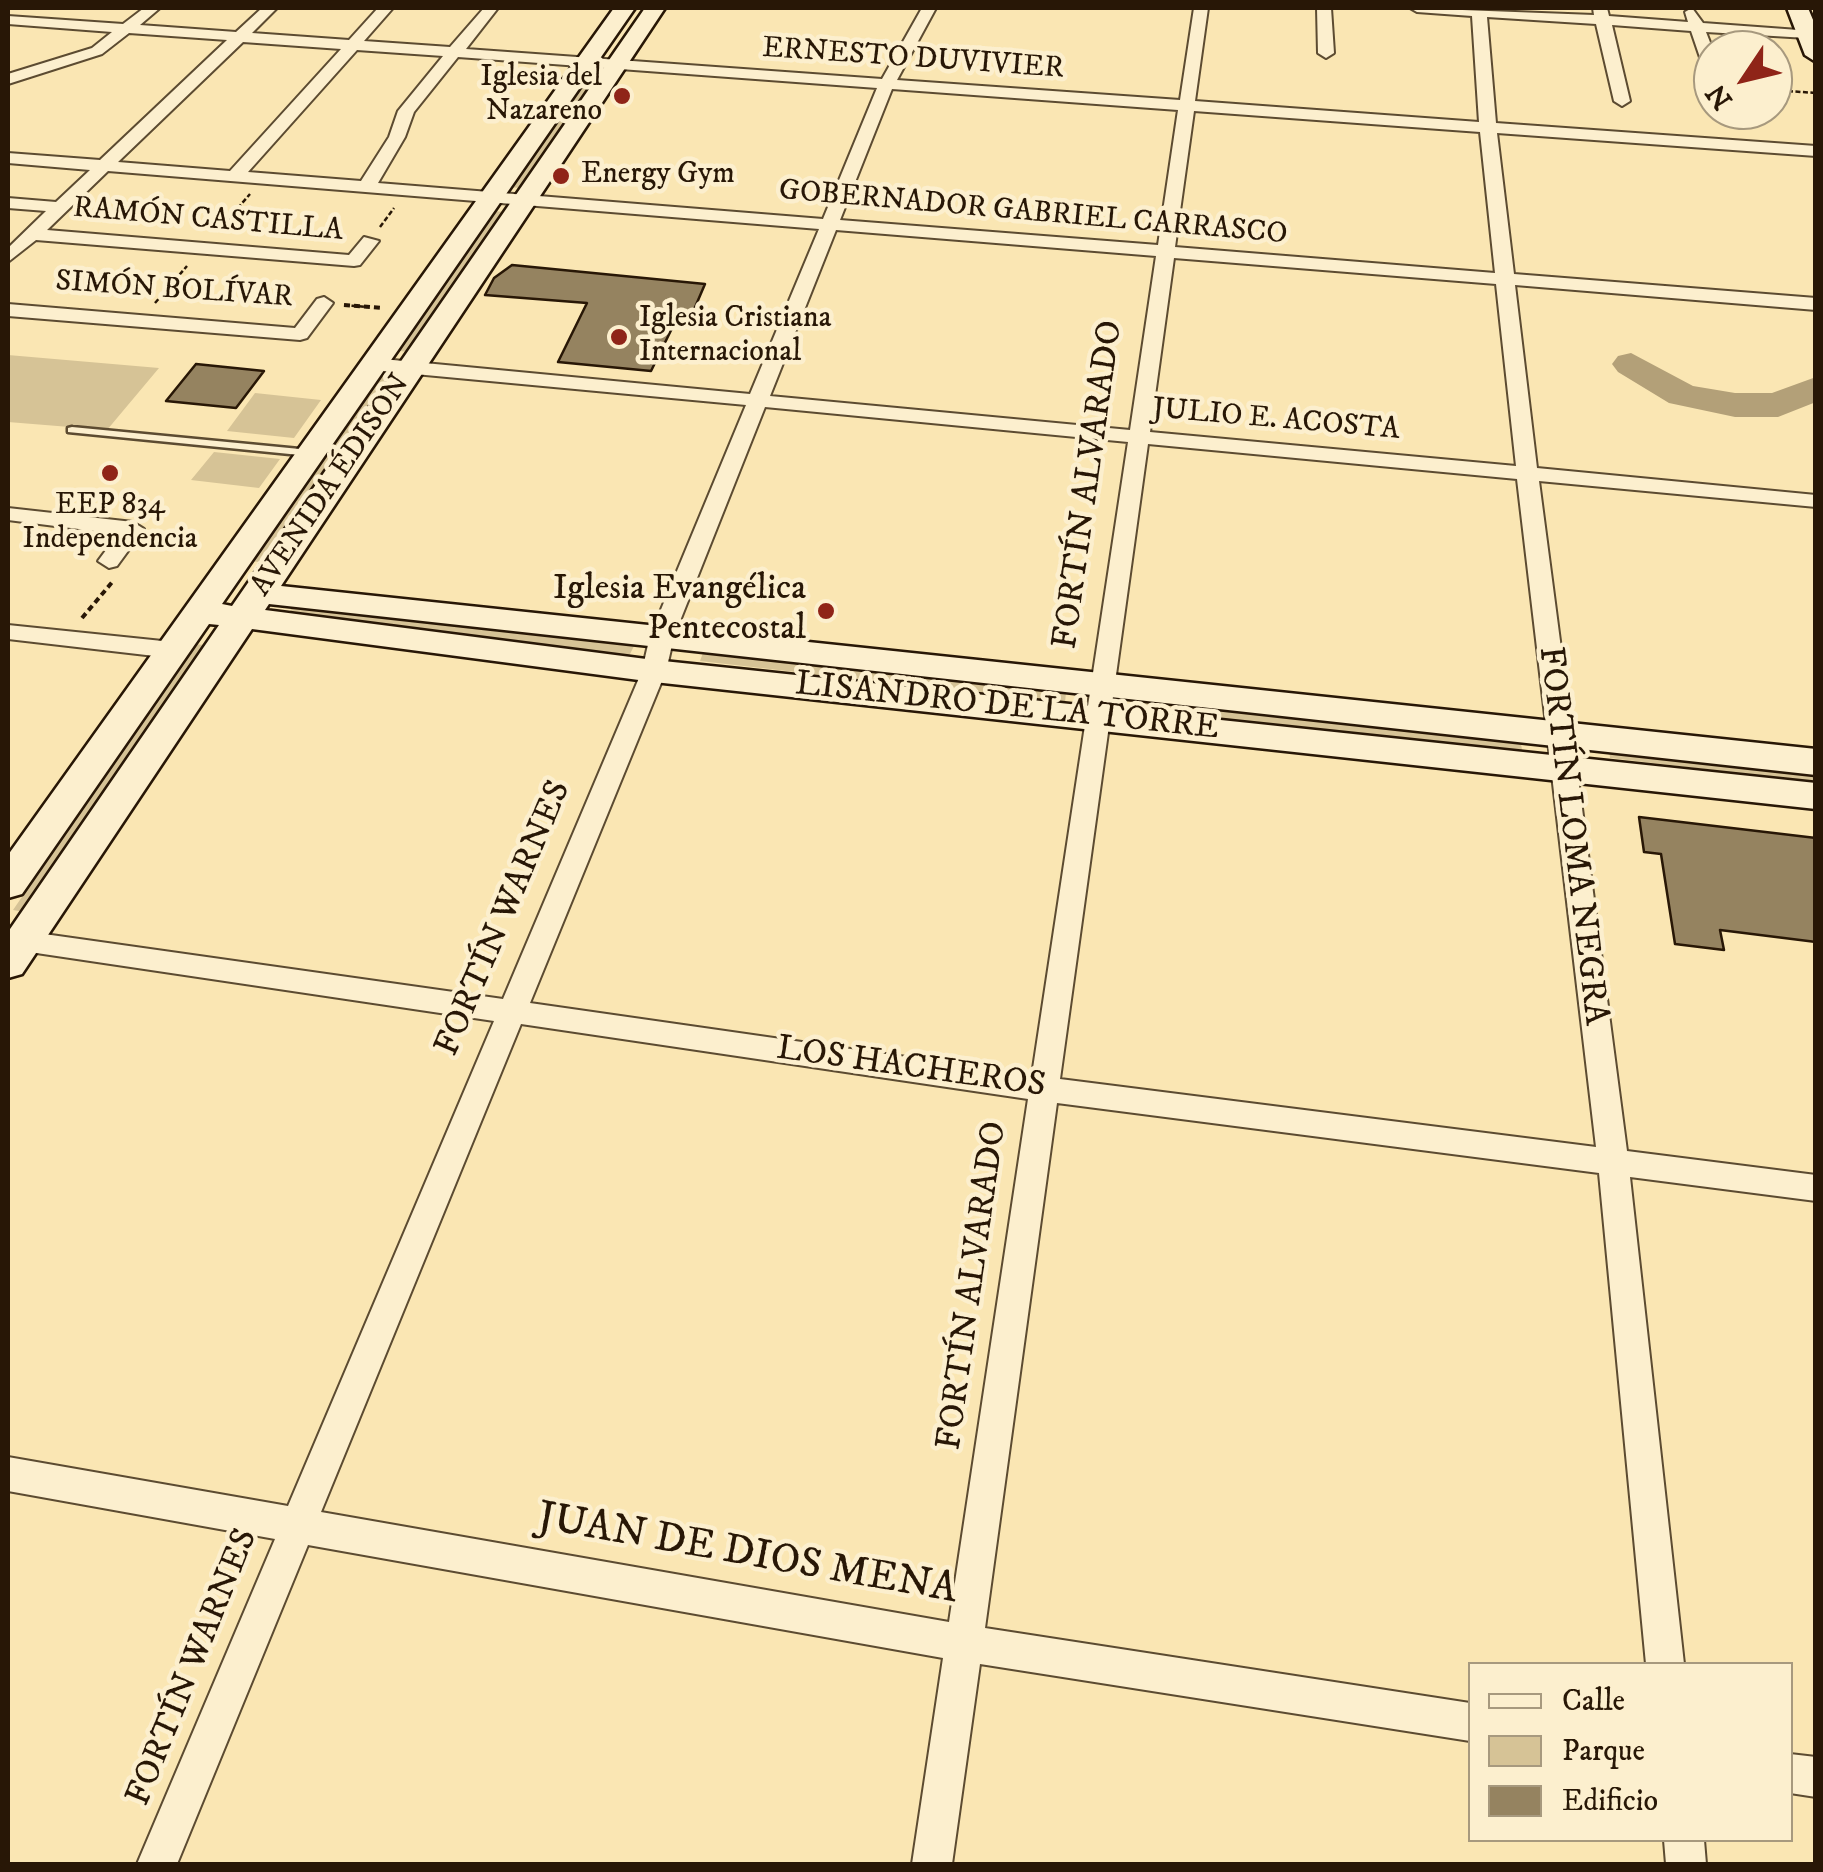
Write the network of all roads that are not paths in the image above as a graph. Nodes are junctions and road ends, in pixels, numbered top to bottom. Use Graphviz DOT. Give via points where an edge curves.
graph roads {
  1 [pos="153,8"];
  2 [pos="270,8"];
  3 [pos="386,8"];
  4 [pos="492,8"];
  5 [pos="624,8"];
  6 [pos="655,8"];
  7 [pos="929,8"];
  8 [pos="1201,8"];
  9 [pos="1324,8"];
  10 [pos="1417,8"];
  11 [pos="1691,8"];
  12 [pos="1479,10"];
  13 [pos="1601,14"];
  14 [pos="21,20"];
  15 [pos="1697,26"];
  16 [pos="128,28"];
  17 [pos="1807,28"];
  18 [pos="1698,30"];
  19 [pos="238,39"];
  20 [pos="355,46"];
  21 [pos="453,53"];
  22 [pos="1326,53"];
  23 [pos="583,62"];
  24 [pos="617,66"];
  25 [pos="8,78"];
  26 [pos="886,85"];
  27 [pos="1622,102"];
  28 [pos="1186,108"];
  29 [pos="1488,129"];
  30 [pos="1816,151"];
  31 [pos="8,158"];
  32 [pos="105,166"];
  33 [pos="236,175"];
  34 [pos="367,186"];
  35 [pos="490,196"];
  36 [pos="524,199"];
  37 [pos="8,203"];
  38 [pos="60,208"];
  39 [pos="832,225"];
  40 [pos="32,234"];
  41 [pos="370,241"];
  42 [pos="1163,253"];
  43 [pos="8,257"];
  44 [pos="1506,278"];
  45 [pos="324,304"];
  46 [pos="1816,304"];
  47 [pos="8,310"];
  48 [pos="372,364"];
  49 [pos="412,369"];
  50 [pos="758,402"];
  51 [pos="72,430"];
  52 [pos="1138,440"];
  53 [pos="310,453"];
  54 [pos="1528,473"];
  55 [pos="1816,501"];
  56 [pos="8,514"];
  57 [pos="109,561"];
  58 [pos="206,601"];
  59 [pos="250,606"];
  60 [pos="9,635"];
  61 [pos="662,636"];
  62 [pos="172,650"];
  63 [pos="654,671"];
  64 [pos="1100,700"];
  65 [pos="1559,750"];
  66 [pos="1816,762"];
  67 [pos="1816,796"];
  68 [pos="8,884"];
  69 [pos="12,948"];
  70 [pos="510,1010"];
  71 [pos="1043,1089"];
  72 [pos="1613,1164"];
  73 [pos="1816,1188"];
  74 [pos="8,1474"];
  75 [pos="296,1523"];
  76 [pos="962,1643"];
  77 [pos="1665,1662"];
  78 [pos="1468,1722"];
  79 [pos="157,1864"];
  80 [pos="932,1864"];
  1 -- 16 [label="street"];
  2 -- 19 [label="street"];
  3 -- 20 [label="street"];
  4 -- 21 [label="street"];
  5 -- 23 [label="main road, AVENIDA ÉDISON"];
  6 -- 24 [label="main road, AVENIDA ÉDISON"];
  7 -- 26 [label="street, FORTÍN WARNES"];
  8 -- 28 [label="street, FORTÍN ALVARADO"];
  9 -- 22 [label="street"];
  10 -- 12 [label="street"];
  11 -- 15 [label="street"];
  12 -- 13 [label="street"];
  12 -- 29 [label="street, FORTÍN LOMA NEGRA"];
  13 -- 15 [label="street"];
  13 -- 27 [label="street"];
  14 -- 16 [label="street, ERNESTO DUVIVIER"];
  15 -- 17 [label="street"];
  15 -- 18 [label="street"];
  16 -- 19 [label="street, ERNESTO DUVIVIER"];
  16 -- 25 [label="street" via="98,51"];
  19 -- 20 [label="street, ERNESTO DUVIVIER"];
  19 -- 32 [label="street"];
  20 -- 21 [label="street, ERNESTO DUVIVIER"];
  20 -- 33 [label="street"];
  21 -- 23 [label="street, ERNESTO DUVIVIER"];
  21 -- 34 [label="street" via="406,110 398,137"];
  23 -- 24 [label="street, ERNESTO DUVIVIER"];
  23 -- 35 [label="main road, AVENIDA ÉDISON"];
  24 -- 26 [label="street, ERNESTO DUVIVIER"];
  24 -- 36 [label="main road, AVENIDA ÉDISON"];
  26 -- 28 [label="street, ERNESTO DUVIVIER"];
  26 -- 39 [label="street, FORTÍN WARNES"];
  28 -- 29 [label="street, ERNESTO DUVIVIER"];
  28 -- 42 [label="street, FORTÍN ALVARADO"];
  29 -- 30 [label="street, ERNESTO DUVIVIER"];
  29 -- 44 [label="street, FORTÍN LOMA NEGRA"];
  31 -- 32 [label="street, GOBERNADOR GABRIEL CARRASCO"];
  32 -- 33 [label="street, GOBERNADOR GABRIEL CARRASCO"];
  32 -- 38 [label="street"];
  33 -- 34 [label="street, GOBERNADOR GABRIEL CARRASCO"];
  34 -- 35 [label="street, GOBERNADOR GABRIEL CARRASCO"];
  35 -- 36 [label="street, GOBERNADOR GABRIEL CARRASCO"];
  35 -- 48 [label="main road, AVENIDA ÉDISON"];
  36 -- 39 [label="street, GOBERNADOR GABRIEL CARRASCO"];
  36 -- 49 [label="main road, AVENIDA ÉDISON"];
  37 -- 38 [label="street"];
  38 -- 40 [label="street"];
  39 -- 42 [label="street, GOBERNADOR GABRIEL CARRASCO"];
  39 -- 50 [label="street, FORTÍN WARNES"];
  40 -- 41 [label="street, RAMÓN CASTILLA" via="354,261"];
  40 -- 43 [label="street"];
  42 -- 44 [label="street, GOBERNADOR GABRIEL CARRASCO"];
  42 -- 52 [label="street, FORTÍN ALVARADO"];
  44 -- 46 [label="street, GOBERNADOR GABRIEL CARRASCO"];
  44 -- 54 [label="street, FORTÍN LOMA NEGRA"];
  45 -- 47 [label="street, SIMÓN BOLÍVAR" via="300,334"];
  48 -- 49 [label="street, JULIO E. ACOSTA"];
  48 -- 53 [label="main road, AVENIDA ÉDISON"];
  49 -- 50 [label="street, JULIO E. ACOSTA"];
  49 -- 59 [label="main road, AVENIDA ÉDISON"];
  50 -- 52 [label="street, JULIO E. ACOSTA"];
  50 -- 61 [label="street, FORTÍN WARNES"];
  51 -- 53 [label="lane"];
  52 -- 54 [label="street, JULIO E. ACOSTA"];
  52 -- 64 [label="street, FORTÍN ALVARADO"];
  53 -- 58 [label="main road, AVENIDA ÉDISON"];
  54 -- 55 [label="street, JULIO E. ACOSTA"];
  54 -- 65 [label="street, FORTÍN LOMA NEGRA"];
  56 -- 57 [label="street" via="134,529"];
  58 -- 59 [label="main road, LISANDRO DE LA TORRE"];
  58 -- 62 [label="main road, AVENIDA ÉDISON"];
  59 -- 61 [label="main road, LISANDRO DE LA TORRE"];
  59 -- 63 [label="main road, LISANDRO DE LA TORRE"];
  59 -- 69 [label="main road, AVENIDA ÉDISON"];
  60 -- 62 [label="street"];
  61 -- 63 [label="street, FORTÍN WARNES"];
  61 -- 64 [label="main road, LISANDRO DE LA TORRE"];
  62 -- 68 [label="main road, AVENIDA ÉDISON"];
  63 -- 64 [label="main road, LISANDRO DE LA TORRE"];
  63 -- 70 [label="street, FORTÍN WARNES"];
  64 -- 65 [label="main road, LISANDRO DE LA TORRE"];
  64 -- 71 [label="street, FORTÍN ALVARADO"];
  65 -- 66 [label="main road, LISANDRO DE LA TORRE"];
  65 -- 67 [label="main road, LISANDRO DE LA TORRE"];
  65 -- 72 [label="street, FORTÍN LOMA NEGRA"];
  69 -- 70 [label="street, LOS HACHEROS"];
  70 -- 71 [label="street, LOS HACHEROS"];
  70 -- 75 [label="street, FORTÍN WARNES"];
  71 -- 72 [label="street, LOS HACHEROS"];
  71 -- 76 [label="street, FORTÍN ALVARADO"];
  72 -- 73 [label="street, LOS HACHEROS"];
  72 -- 77 [label="street, FORTÍN LOMA NEGRA"];
  74 -- 75 [label="street, JUAN DE DIOS MENA"];
  75 -- 76 [label="street, JUAN DE DIOS MENA"];
  75 -- 79 [label="street, FORTÍN WARNES"];
  76 -- 78 [label="street, JUAN DE DIOS MENA"];
  76 -- 80 [label="street, FORTÍN ALVARADO"];
}
